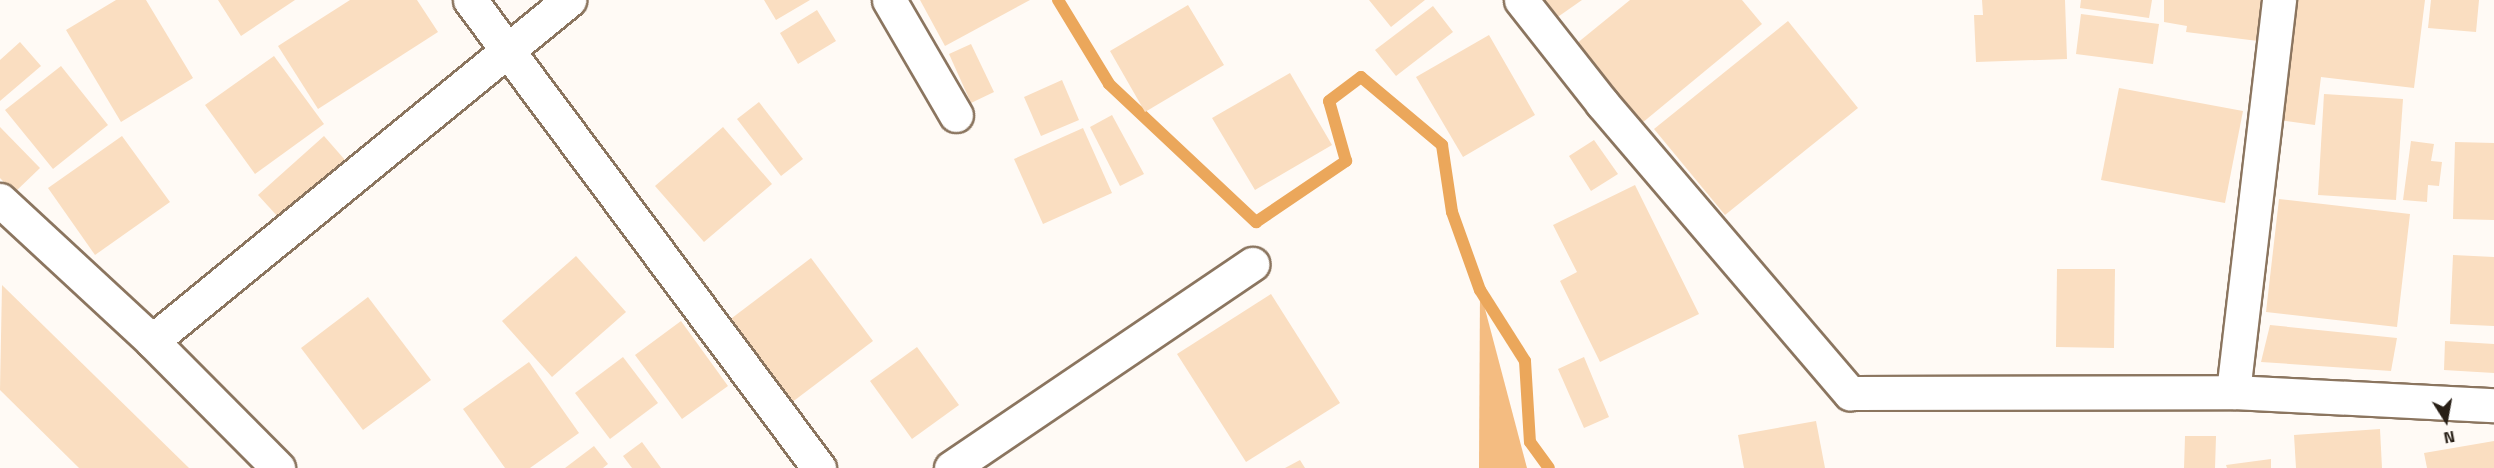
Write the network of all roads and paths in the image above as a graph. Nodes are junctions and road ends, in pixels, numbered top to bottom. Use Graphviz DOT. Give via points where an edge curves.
graph roads {
  1 [pos="470,0"];
  2 [pos="569,0"];
  3 [pos="889,0"];
  4 [pos="1521,0"];
  5 [pos="2279,0"];
  6 [pos="507,49"];
  7 [pos="956,116"];
  8 [pos="0,201"];
  9 [pos="1252,264"];
  10 [pos="152,341"];
  11 [pos="2233,392"];
  12 [pos="2494,405"];
  13 [pos="278,468"];
  14 [pos="819,468"];
  15 [pos="951,468"];
  1 -- 6 [label="street"];
  2 -- 6 [label="street"];
  3 -- 7 [label="street"];
  4 -- 11 [label="street" via="1610,112 1850,393"];
  5 -- 11 [label="street"];
  6 -- 10 [label="street"];
  6 -- 14 [label="street"];
  8 -- 10 [label="street"];
  9 -- 15 [label="street"];
  10 -- 13 [label="street"];
  11 -- 12 [label="street"];
}
